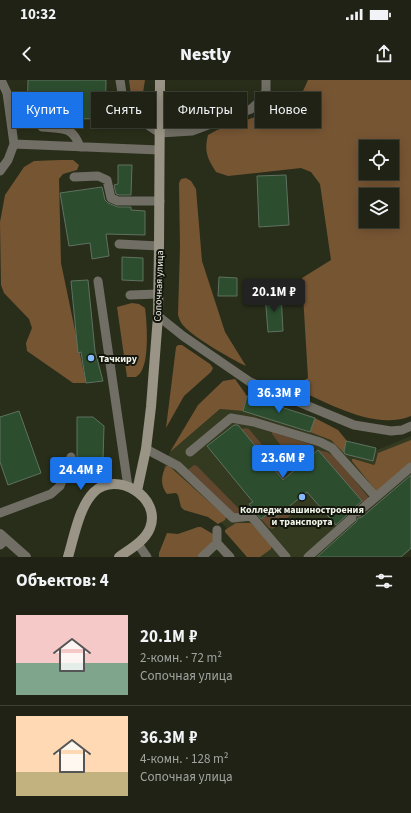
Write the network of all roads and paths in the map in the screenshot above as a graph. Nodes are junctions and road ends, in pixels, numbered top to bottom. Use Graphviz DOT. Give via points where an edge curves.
graph roads {
  1 [pos="1,80"];
  2 [pos="120,80"];
  3 [pos="160,80"];
  4 [pos="266,80"];
  5 [pos="54,128"];
  6 [pos="160,133"];
  7 [pos="14,144"];
  8 [pos="80,147"];
  9 [pos="159,150"];
  10 [pos="0,171"];
  11 [pos="74,176"];
  12 [pos="160,201"];
  13 [pos="119,244"];
  14 [pos="159,246"];
  15 [pos="98,281"];
  16 [pos="158,294"];
  17 [pos="130,295"];
  18 [pos="158,316"];
  19 [pos="411,426"];
  20 [pos="146,449"];
  21 [pos="190,452"];
  22 [pos="71,457"];
  23 [pos="411,467"];
  24 [pos="133,489"];
  25 [pos="376,497"];
  26 [pos="0,513"];
  27 [pos="217,530"];
  28 [pos="2,540"];
  29 [pos="217,543"];
  30 [pos="138,544"];
  31 [pos="26,557"];
  32 [pos="68,557"];
  33 [pos="119,557"];
  34 [pos="147,557"];
  35 [pos="202,557"];
  36 [pos="230,557"];
  37 [pos="286,557"];
  38 [pos="308,557"];
  1 -- 7 [label="lane" via="7,93"];
  2 -- 6 [label="lane" via="124,106 132,115"];
  3 -- 6 [label="main road, Сопочная улица"];
  4 -- 6 [label="lane" via="266,91 251,109 192,131"];
  5 -- 8 [label="lane" via="71,131"];
  6 -- 9 [label="main road, Сопочная улица"];
  7 -- 8 [label="lane"];
  7 -- 10 [label="lane" via="8,160"];
  8 -- 9 [label="lane"];
  9 -- 12 [label="main road, Сопочная улица"];
  11 -- 12 [label="lane" via="98,176 107,180 111,198 118,202"];
  12 -- 14 [label="main road, Сопочная улица"];
  13 -- 14 [label="lane"];
  14 -- 16 [label="main road, Сопочная улица"];
  15 -- 24 [label="lane"];
  16 -- 17 [label="lane"];
  16 -- 18 [label="main road, Сопочная улица"];
  18 -- 19 [label="lane" via="250,382 354,425 392,431"];
  18 -- 20 [label="main road, Сопочная улица"];
  20 -- 24 [label="main road, Сопочная улица"];
  20 -- 37 [label="lane" via="178,466 232,518 251,516"];
  21 -- 25 [label="lane" via="231,418 254,422 332,448"];
  22 -- 26 [label="lane" via="60,486 51,494"];
  23 -- 25 [label="lane"];
  24 -- 30 [label="main road" via="150,507 152,518 150,528"];
  24 -- 32 [label="main road" via="119,485 103,486 95,491 80,518"];
  25 -- 38 [label="lane"];
  27 -- 29 [label="lane"];
  28 -- 31 [label="street"];
  29 -- 35 [label="lane"];
  29 -- 36 [label="lane"];
  30 -- 33 [label="main road"];
  30 -- 34 [label="lane"];
}
